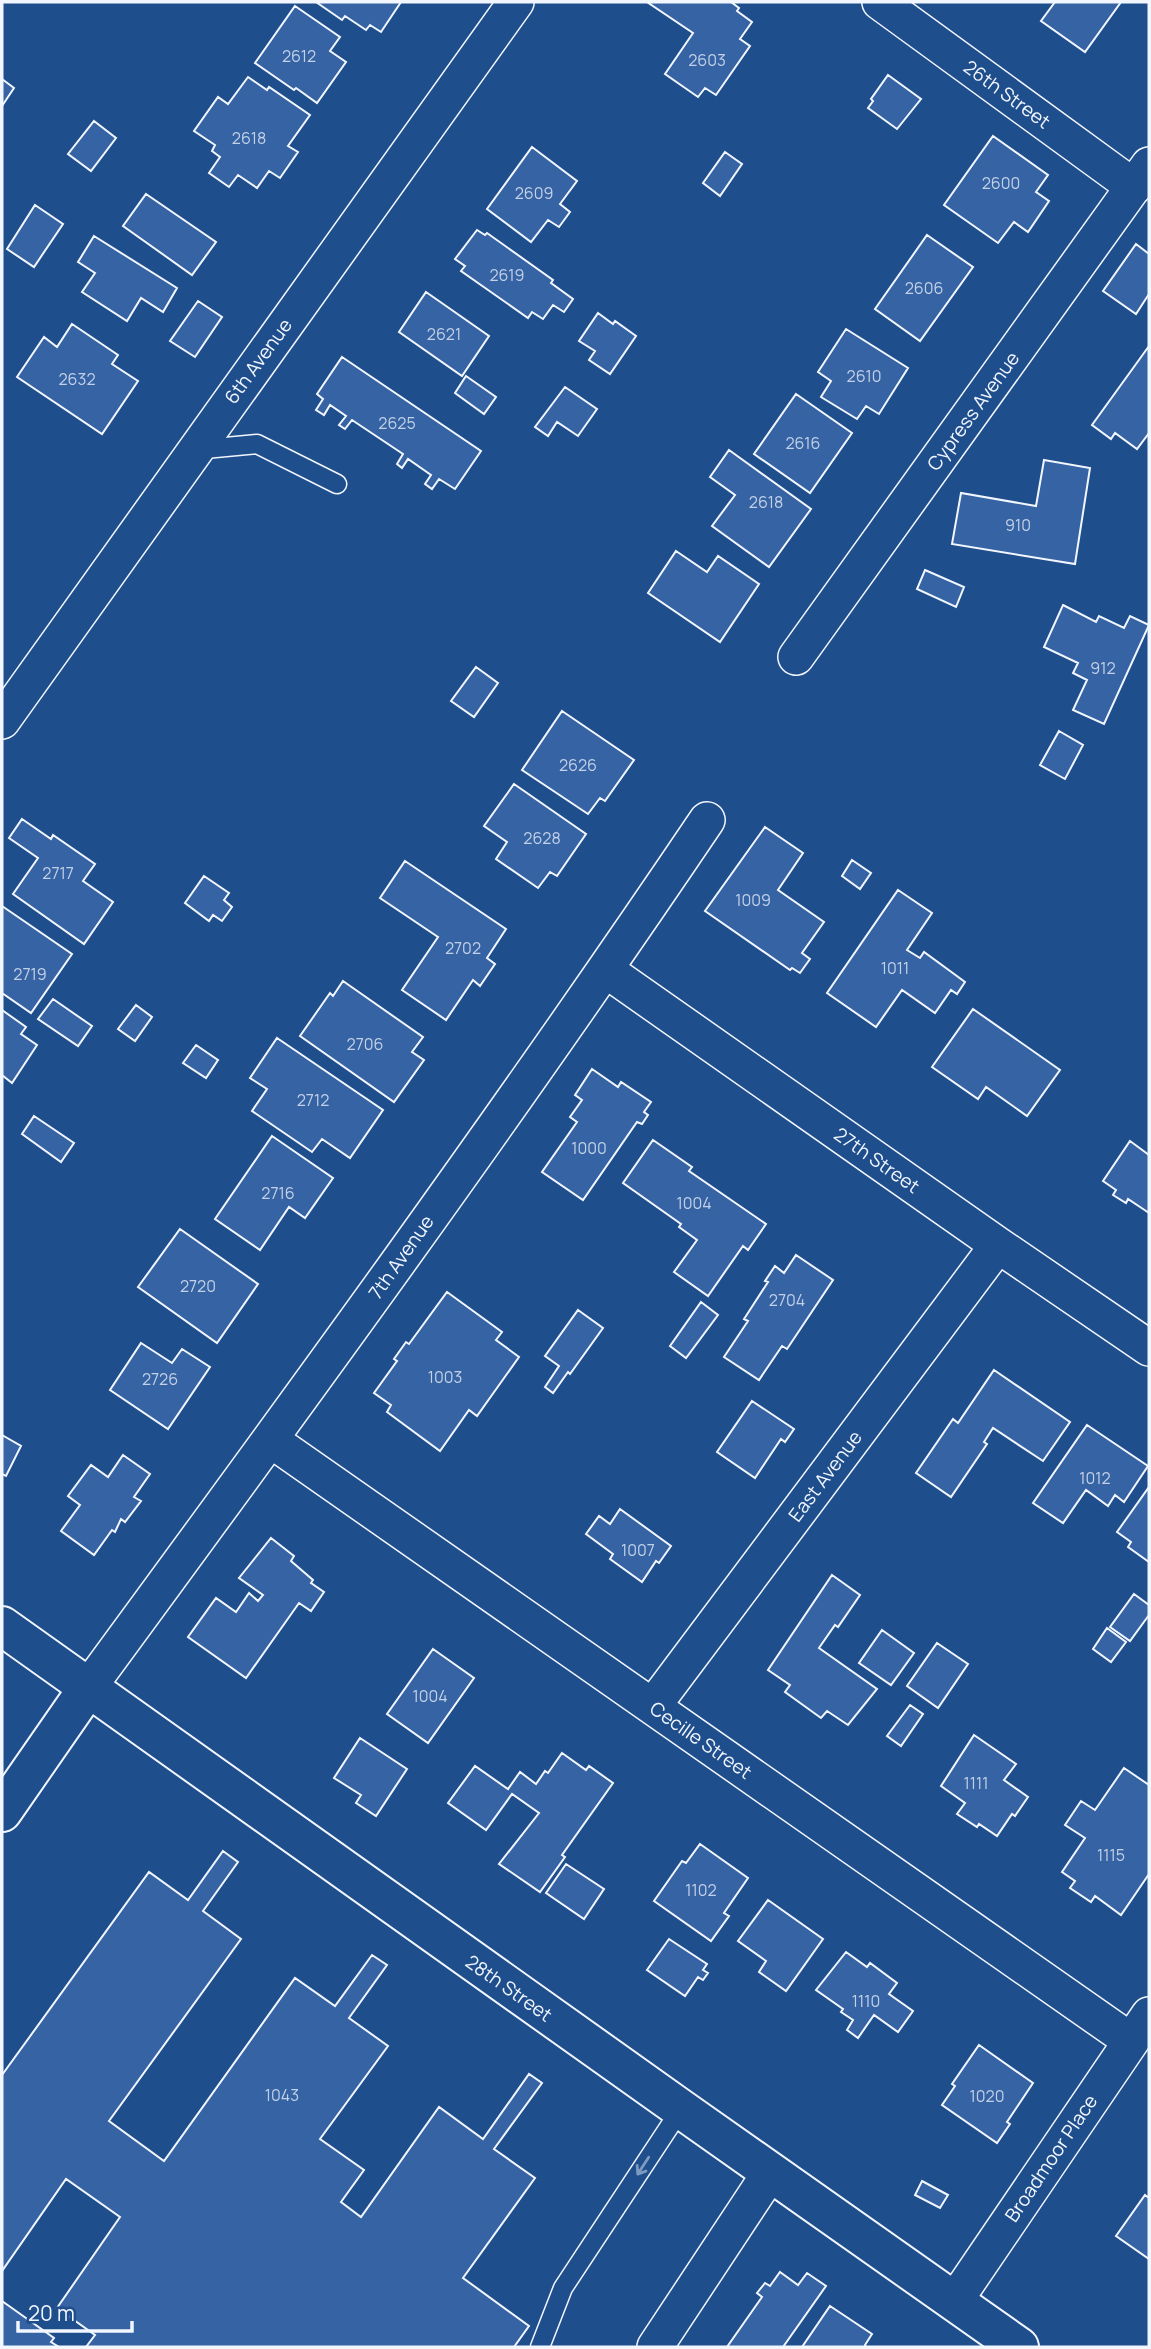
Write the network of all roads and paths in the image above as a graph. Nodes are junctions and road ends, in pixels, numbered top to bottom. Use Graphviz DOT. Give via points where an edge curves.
graph roads {
  1 [pos="516,2"];
  2 [pos="880,2"];
  3 [pos="1142,176"];
  4 [pos="194,450"];
  5 [pos="337,484"];
  6 [pos="796,657"];
  7 [pos="2,721"];
  8 [pos="707,820"];
  9 [pos="606,970"];
  10 [pos="998,1245"];
  11 [pos="1149,1348"];
  12 [pos="271,1440"];
  13 [pos="2,1626"];
  14 [pos="88,1688"];
  15 [pos="653,1706"];
  16 [pos="2,1812"];
  17 [pos="1140,2028"];
  18 [pos="681,2109"];
  19 [pos="771,2173"];
  20 [pos="954,2302"];
  21 [pos="540,2347"];
  22 [pos="655,2347"];
  23 [pos="1019,2347"];
  1 -- 4 [label="street, 6th Avenue"];
  2 -- 3 [label="street, 26th Street"];
  3 -- 6 [label="street, Cypress Avenue"];
  4 -- 5 [label="lane" via="257,444"];
  4 -- 7 [label="street, 6th Avenue"];
  8 -- 9 [label="street, 7th Avenue"];
  9 -- 10 [label="street, 27th Street"];
  9 -- 12 [label="street, 7th Avenue"];
  10 -- 11 [label="street, 27th Street"];
  10 -- 15 [label="street, East Avenue"];
  12 -- 14 [label="street, 7th Avenue"];
  12 -- 15 [label="street, Cecille Street"];
  13 -- 14 [label="street, 28th Street"];
  14 -- 16 [label="street"];
  14 -- 18 [label="street, 28th Street"];
  15 -- 17 [label="street, Cecille Street"];
  17 -- 20 [label="street, Broadmoor Place"];
  18 -- 19 [label="street, 28th Street"];
  18 -- 21 [label="lane, one-way" via="563,2288"];
  19 -- 20 [label="street, 28th Street"];
  19 -- 22 [label="street"];
  20 -- 23 [label="street, 28th Street"];
}
